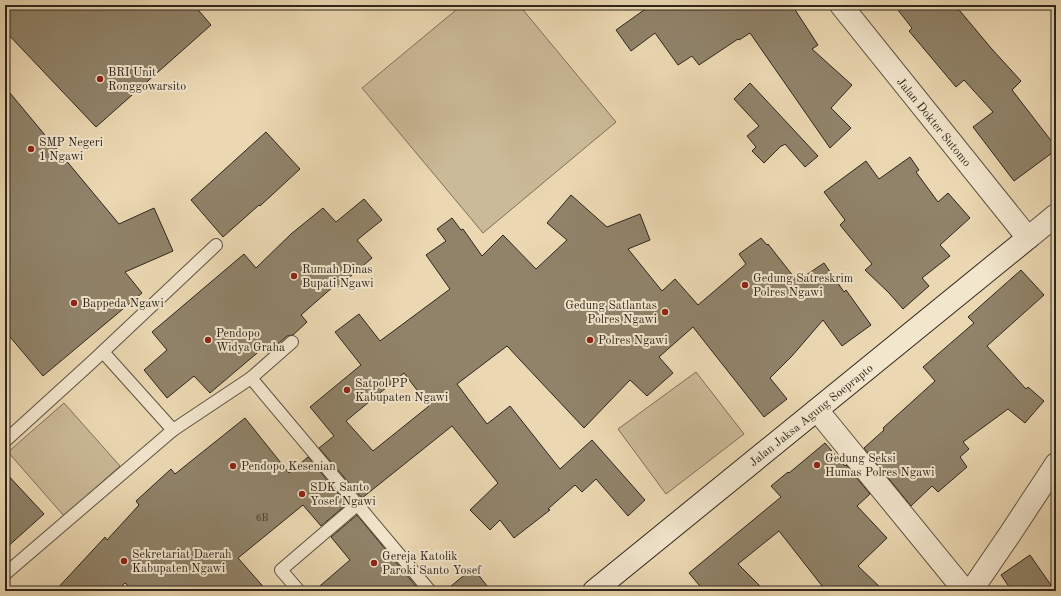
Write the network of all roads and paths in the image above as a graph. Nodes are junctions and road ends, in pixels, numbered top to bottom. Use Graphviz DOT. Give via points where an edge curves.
graph roads {
  1 [pos="841,5"];
  2 [pos="1056,215"];
  3 [pos="1028,238"];
  4 [pos="216,245"];
  5 [pos="292,342"];
  6 [pos="103,352"];
  7 [pos="250,378"];
  8 [pos="817,410"];
  9 [pos="173,430"];
  10 [pos="5,441"];
  11 [pos="1056,464"];
  12 [pos="357,505"];
  13 [pos="5,574"];
  14 [pos="975,589"];
  15 [pos="299,591"];
  16 [pos="430,591"];
  17 [pos="594,591"];
  1 -- 3 [label="street, Jalan Dokter Sutomo"];
  2 -- 3 [label="street, Jalan Jaksa Agung Soeprapto"];
  3 -- 8 [label="street, Jalan Jaksa Agung Soeprapto"];
  4 -- 6 [label="lane"];
  5 -- 7 [label="lane"];
  6 -- 9 [label="lane"];
  6 -- 10 [label="lane"];
  7 -- 9 [label="lane"];
  7 -- 12 [label="lane"];
  8 -- 14 [label="street"];
  8 -- 17 [label="street, Jalan Jaksa Agung Soeprapto"];
  9 -- 13 [label="lane"];
  11 -- 14 [label="street"];
  12 -- 15 [label="lane" via="281,570"];
  12 -- 16 [label="lane"];
}
